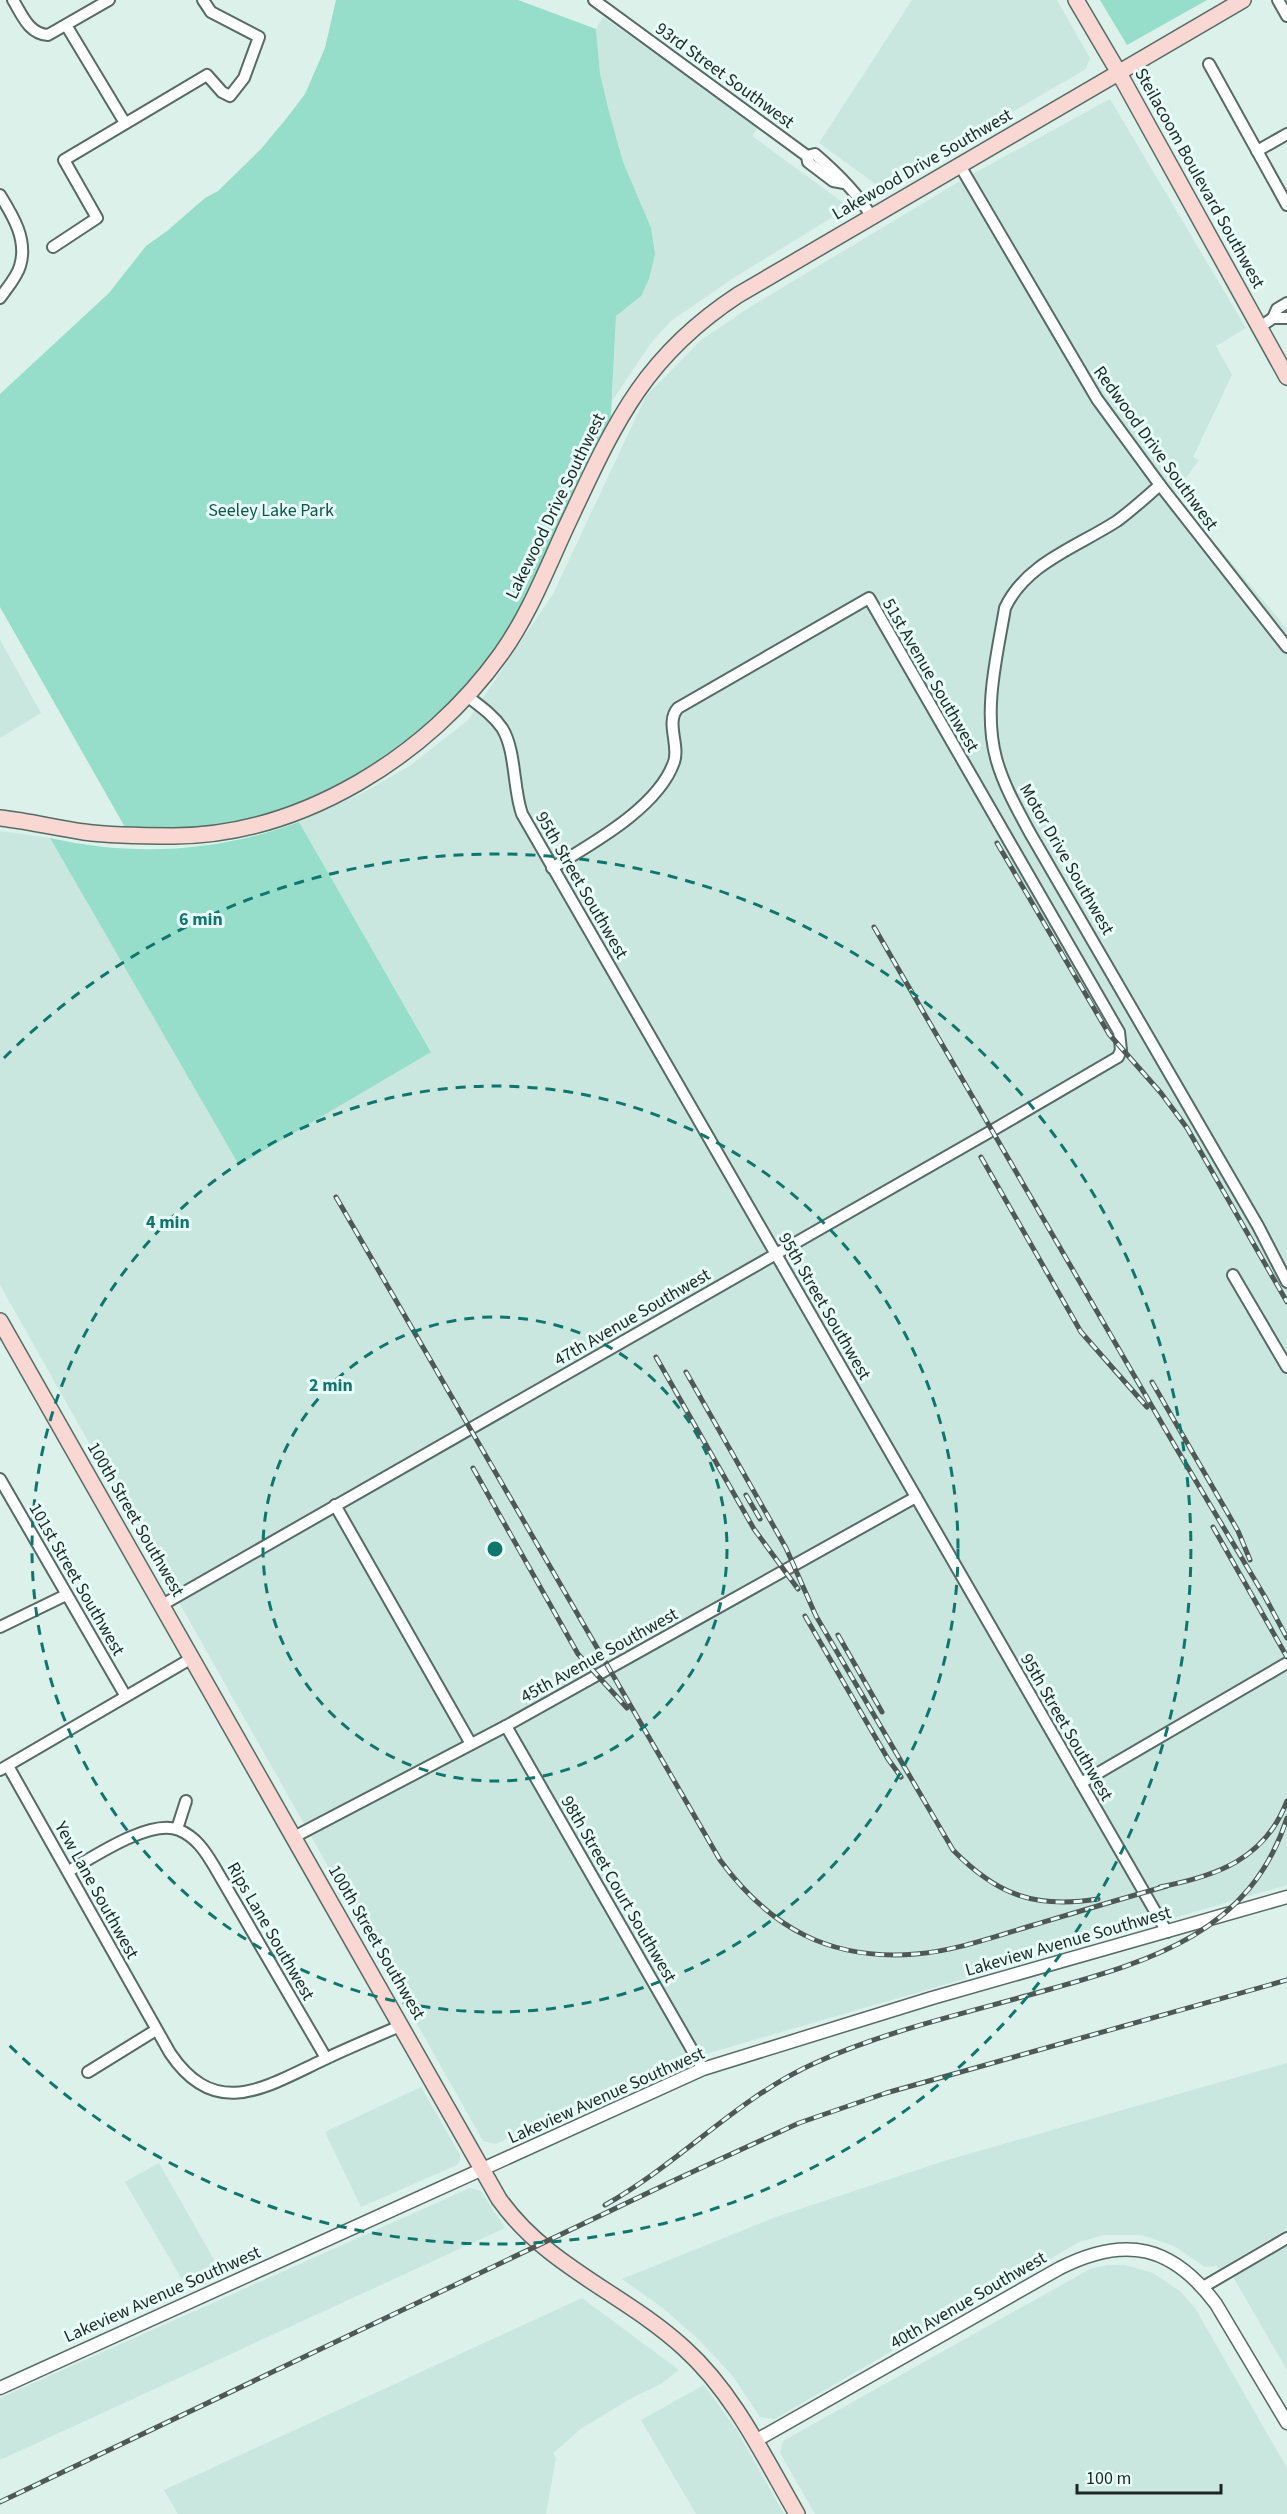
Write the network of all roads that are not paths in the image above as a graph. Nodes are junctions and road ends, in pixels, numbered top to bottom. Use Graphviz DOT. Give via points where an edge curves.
graph roads {
  1 [pos="14,0"];
  2 [pos="109,0"];
  3 [pos="203,0"];
  4 [pos="594,0"];
  5 [pos="1076,0"];
  6 [pos="1243,0"];
  7 [pos="1278,0"];
  8 [pos="1287,16"];
  9 [pos="66,25"];
  10 [pos="1209,64"];
  11 [pos="1119,73"];
  12 [pos="125,123"];
  13 [pos="1287,134"];
  14 [pos="1257,151"];
  15 [pos="959,164"];
  16 [pos="0,195"];
  17 [pos="1287,205"];
  18 [pos="872,216"];
  19 [pos="53,247"];
  20 [pos="0,298"];
  21 [pos="1287,303"];
  22 [pos="1273,318"];
  23 [pos="1287,318"];
  24 [pos="1260,327"];
  25 [pos="1287,377"];
  26 [pos="1160,485"];
  27 [pos="1287,648"];
  28 [pos="467,696"];
  29 [pos="0,818"];
  30 [pos="552,868"];
  31 [pos="1118,1057"];
  32 [pos="776,1254"];
  33 [pos="1233,1275"];
  34 [pos="1287,1282"];
  35 [pos="0,1321"];
  36 [pos="1287,1367"];
  37 [pos="0,1479"];
  38 [pos="916,1497"];
  39 [pos="334,1505"];
  40 [pos="66,1595"];
  41 [pos="162,1605"];
  42 [pos="0,1627"];
  43 [pos="192,1658"];
  44 [pos="1287,1663"];
  45 [pos="125,1695"];
  46 [pos="507,1726"];
  47 [pos="471,1744"];
  48 [pos="4,1768"];
  49 [pos="1081,1783"];
  50 [pos="186,1801"];
  51 [pos="177,1829"];
  52 [pos="294,1837"];
  53 [pos="69,1871"];
  54 [pos="1287,1897"];
  55 [pos="1167,1932"];
  56 [pos="402,2025"];
  57 [pos="156,2030"];
  58 [pos="326,2058"];
  59 [pos="703,2069"];
  60 [pos="88,2072"];
  61 [pos="482,2169"];
  62 [pos="1287,2238"];
  63 [pos="1203,2287"];
  64 [pos="0,2388"];
  65 [pos="1287,2423"];
  66 [pos="755,2441"];
  67 [pos="797,2514"];
  1 -- 9 [label="street" via="30,27 41,35"];
  2 -- 9 [label="street"];
  3 -- 12 [label="street" via="211,12 259,37 243,78 230,96 207,75"];
  4 -- 18 [label="street, 93rd Street Southwest" via="807,156 815,154 839,174"];
  5 -- 11 [label="main road, Steilacoom Boulevard Southwest"];
  6 -- 11 [label="main road, Lakewood Drive Southwest"];
  7 -- 8 [label="street"];
  9 -- 12 [label="street"];
  10 -- 14 [label="street"];
  11 -- 15 [label="main road, Lakewood Drive Southwest"];
  11 -- 24 [label="main road, Steilacoom Boulevard Southwest"];
  12 -- 19 [label="street" via="64,160 97,218"];
  13 -- 14 [label="street"];
  14 -- 17 [label="street"];
  15 -- 18 [label="main road, Lakewood Drive Southwest"];
  15 -- 26 [label="street, Redwood Drive Southwest" via="1097,399"];
  16 -- 20 [label="street" via="20,235 21,254 21,265"];
  18 -- 28 [label="main road, Lakewood Drive Southwest" via="720,307 657,364 610,434 516,630"];
  21 -- 22 [label="street" via="1277,309"];
  22 -- 23 [label="street"];
  22 -- 24 [label="street"];
  24 -- 25 [label="main road, Steilacoom Boulevard Southwest"];
  26 -- 27 [label="street, Redwood Drive Southwest"];
  26 -- 34 [label="street, Motor Drive Southwest" via="1118,520 1026,576 1012,592 1005,608 990,715 996,757 1030,833"];
  28 -- 29 [label="main road, Lakewood Drive Southwest" via="419,742 375,774 331,797 265,822 176,836 130,836"];
  28 -- 30 [label="street, 95th Street Southwest" via="490,714 505,734 522,814"];
  30 -- 31 [label="street, 51st Avenue Southwest" via="627,819 661,783 674,761 672,723 678,708 869,598 1119,1032"];
  30 -- 32 [label="street, 95th Street Southwest"];
  31 -- 32 [label="street, 47th Avenue Southwest"];
  32 -- 38 [label="street, 95th Street Southwest"];
  32 -- 39 [label="street, 47th Avenue Southwest"];
  33 -- 36 [label="street"];
  35 -- 41 [label="main road, 100th Street Southwest"];
  37 -- 40 [label="street, 101st Street Southwest"];
  38 -- 46 [label="street, 45th Avenue Southwest"];
  38 -- 49 [label="street, 95th Street Southwest"];
  39 -- 41 [label="street, 47th Avenue Southwest"];
  39 -- 47 [label="street"];
  40 -- 42 [label="street"];
  40 -- 45 [label="street, 101st Street Southwest"];
  41 -- 43 [label="main road, 100th Street Southwest"];
  43 -- 45 [label="street"];
  43 -- 52 [label="main road, 100th Street Southwest"];
  44 -- 49 [label="street"];
  45 -- 48 [label="street"];
  46 -- 47 [label="street, 45th Avenue Southwest"];
  46 -- 59 [label="street, 98th Street Court Southwest"];
  47 -- 52 [label="street, 45th Avenue Southwest"];
  48 -- 53 [label="street, Yew Lane Southwest"];
  49 -- 55 [label="street, 95th Street Southwest"];
  50 -- 51 [label="street"];
  51 -- 53 [label="street" via="130,1836"];
  51 -- 58 [label="street, Rips Lane Southwest" via="201,1845"];
  52 -- 56 [label="main road, 100th Street Southwest"];
  53 -- 57 [label="street, Yew Lane Southwest"];
  54 -- 55 [label="street, Lakeview Avenue Southwest"];
  55 -- 59 [label="street, Lakeview Avenue Southwest" via="932,1998"];
  56 -- 58 [label="street, Yew Lane Southwest"];
  56 -- 61 [label="main road, 100th Street Southwest"];
  57 -- 58 [label="street, Yew Lane Southwest" via="187,2074 205,2086 227,2092 254,2091"];
  57 -- 60 [label="street"];
  59 -- 61 [label="street, Lakeview Avenue Southwest"];
  61 -- 64 [label="street, Lakeview Avenue Southwest"];
  61 -- 66 [label="main road, 100th Street Southwest" via="513,2219 540,2246 685,2348 730,2401"];
  62 -- 63 [label="street"];
  63 -- 65 [label="street, 40th Avenue Southwest"];
  63 -- 66 [label="street, 40th Avenue Southwest" via="1174,2263 1145,2251 1103,2250 1081,2257"];
  66 -- 67 [label="main road, 100th Street Southwest"];
}
